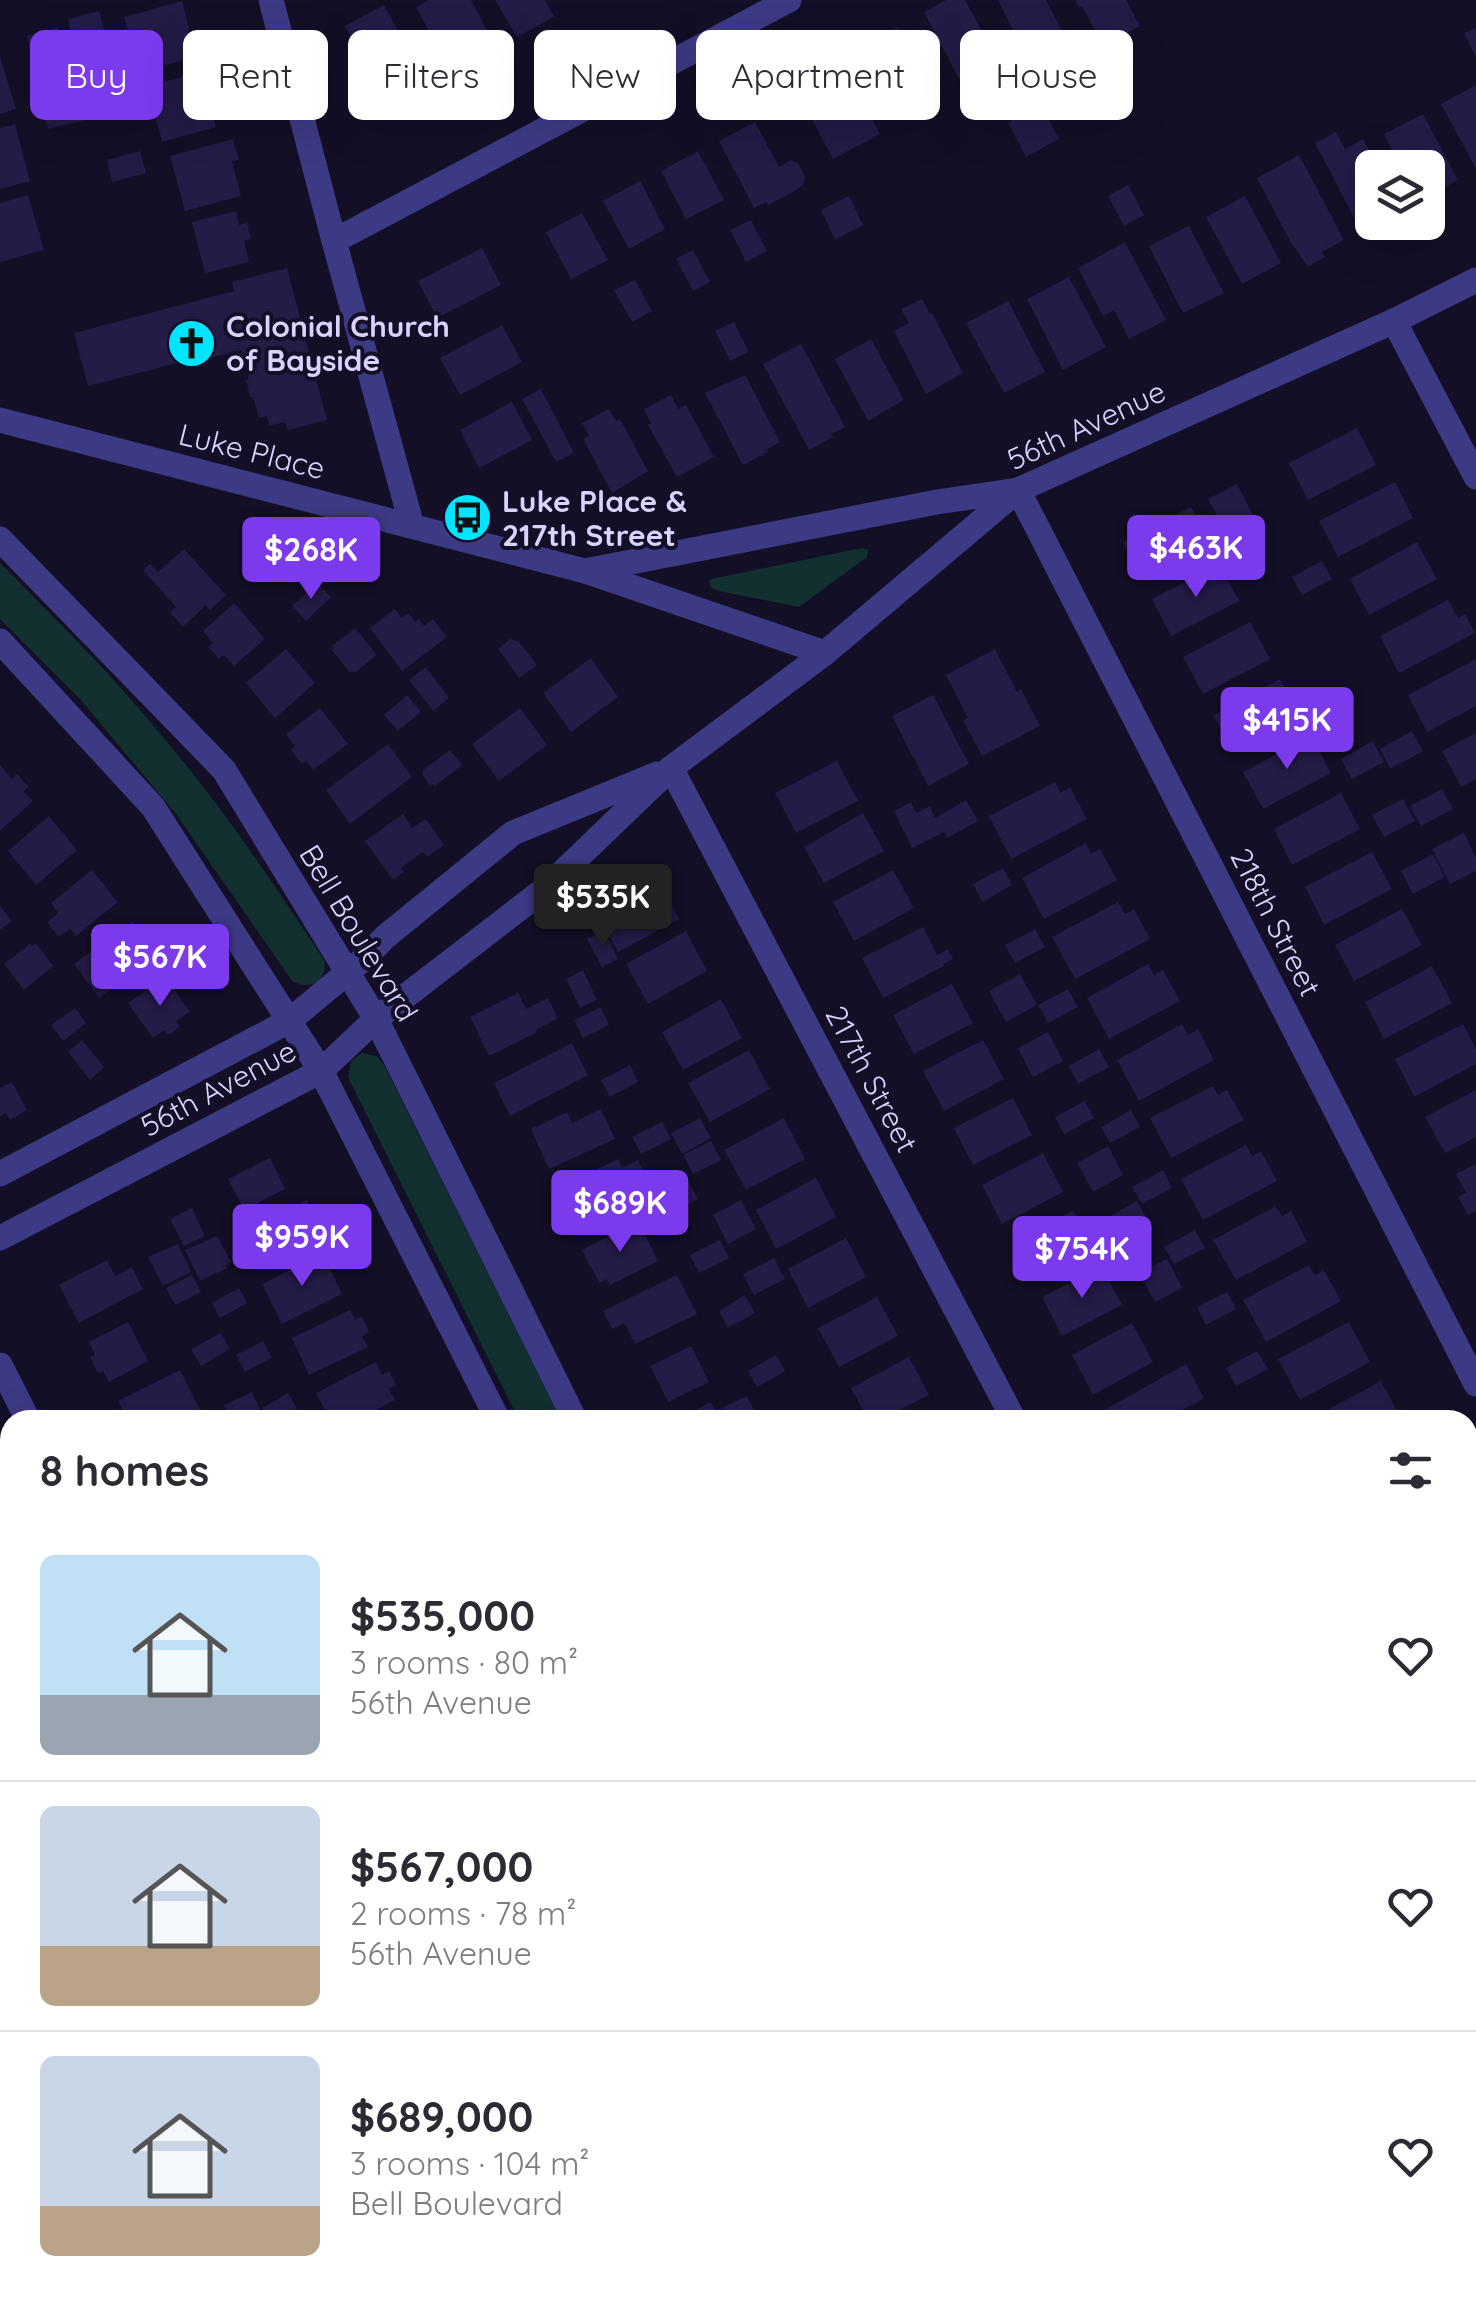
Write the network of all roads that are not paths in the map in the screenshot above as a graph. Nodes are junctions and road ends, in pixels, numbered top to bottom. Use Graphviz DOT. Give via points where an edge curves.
graph roads {
  1 [pos="271,0"];
  2 [pos="789,0"];
  3 [pos="334,241"];
  4 [pos="1476,280"];
  5 [pos="1394,321"];
  6 [pos="0,420"];
  7 [pos="1476,477"];
  8 [pos="1018,490"];
  9 [pos="412,526"];
  10 [pos="0,539"];
  11 [pos="585,571"];
  12 [pos="0,641"];
  13 [pos="824,653"];
  14 [pos="671,768"];
  15 [pos="348,973"];
  16 [pos="376,1019"];
  17 [pos="289,1021"];
  18 [pos="320,1071"];
  19 [pos="0,1174"];
  20 [pos="0,1238"];
  21 [pos="0,1364"];
  22 [pos="1476,1384"];
  23 [pos="23,1410"];
  24 [pos="493,1410"];
  25 [pos="571,1410"];
  26 [pos="1009,1410"];
  1 -- 3 [label="street"];
  2 -- 3 [label="street"];
  3 -- 9 [label="street"];
  4 -- 5 [label="street, 56th Avenue"];
  5 -- 7 [label="street"];
  5 -- 8 [label="street, 56th Avenue"];
  6 -- 9 [label="street, Luke Place"];
  8 -- 11 [label="street, Luke Place"];
  8 -- 13 [label="street, 56th Avenue"];
  8 -- 22 [label="street, 218th Street"];
  9 -- 11 [label="street, Luke Place"];
  10 -- 15 [label="street, Bell Boulevard" via="224,770"];
  11 -- 13 [label="street"];
  12 -- 17 [label="street" via="153,807"];
  13 -- 14 [label="street, 56th Avenue"];
  14 -- 15 [label="street, 56th Avenue" via="514,833"];
  14 -- 16 [label="street, 56th Avenue" via="546,888"];
  14 -- 26 [label="street, 217th Street"];
  15 -- 16 [label="street, Bell Boulevard"];
  15 -- 17 [label="street, 56th Avenue"];
  16 -- 18 [label="street, 56th Avenue"];
  16 -- 25 [label="street, Bell Boulevard"];
  17 -- 18 [label="street"];
  17 -- 19 [label="street, 56th Avenue"];
  18 -- 20 [label="street, 56th Avenue"];
  18 -- 24 [label="street"];
  21 -- 23 [label="street"];
}
